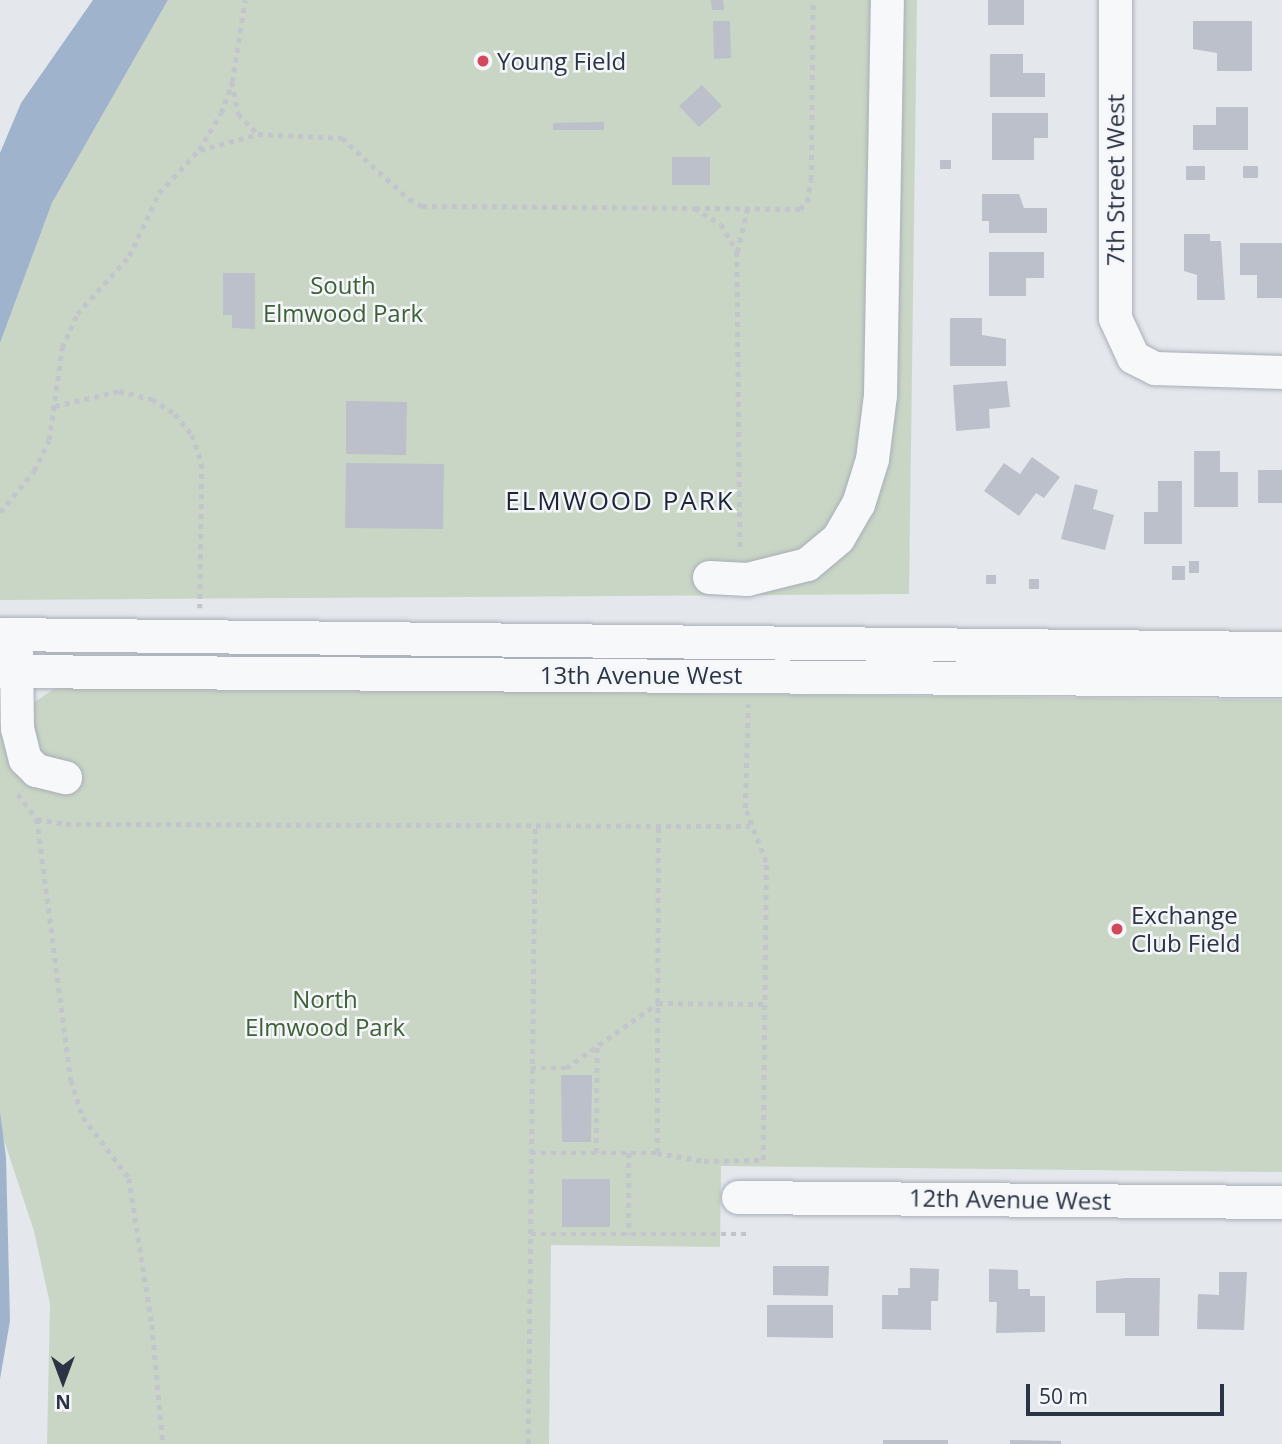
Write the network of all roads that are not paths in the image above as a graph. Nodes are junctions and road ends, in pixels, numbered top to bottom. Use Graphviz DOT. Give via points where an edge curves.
graph roads {
  1 [pos="887,0"];
  2 [pos="1115,0"];
  3 [pos="1282,372"];
  4 [pos="709,577"];
  5 [pos="8,634"];
  6 [pos="1282,648"];
  7 [pos="8,671"];
  8 [pos="1282,680"];
  9 [pos="65,777"];
  10 [pos="738,1197"];
  11 [pos="1282,1202"];
  1 -- 4 [label="street" via="882,343 872,460 858,504 838,538 807,564 747,579"];
  2 -- 3 [label="street, 7th Street West" via="1115,318 1133,357 1155,368"];
  5 -- 6 [label="street, 13th Avenue West"];
  5 -- 7 [label="street"];
  7 -- 8 [label="street, 13th Avenue West"];
  7 -- 9 [label="street" via="26,759 36,770"];
  10 -- 11 [label="street, 12th Avenue West"];
}
